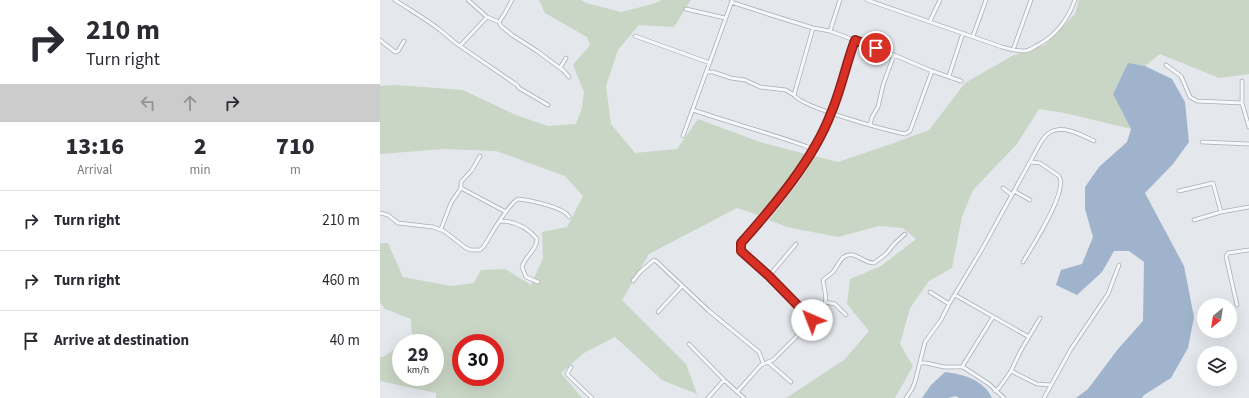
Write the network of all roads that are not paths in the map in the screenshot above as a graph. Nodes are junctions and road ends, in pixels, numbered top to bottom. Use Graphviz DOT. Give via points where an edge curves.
graph roads {
  1 [pos="468,0"];
  2 [pos="512,0"];
  3 [pos="840,0"];
  4 [pos="867,0"];
  5 [pos="940,0"];
  6 [pos="986,0"];
  7 [pos="1031,0"];
  8 [pos="1076,0"];
  9 [pos="398,1"];
  10 [pos="732,1"];
  11 [pos="686,9"];
  12 [pos="487,17"];
  13 [pos="725,18"];
  14 [pos="930,21"];
  15 [pos="499,22"];
  16 [pos="813,28"];
  17 [pos="830,31"];
  18 [pos="963,33"];
  19 [pos="635,36"];
  20 [pos="973,36"];
  21 [pos="380,40"];
  22 [pos="855,40"];
  23 [pos="404,41"];
  24 [pos="460,46"];
  25 [pos="1013,50"];
  26 [pos="894,55"];
  27 [pos="566,58"];
  28 [pos="710,63"];
  29 [pos="1166,65"];
  30 [pos="560,68"];
  31 [pos="932,71"];
  32 [pos="706,72"];
  33 [pos="949,76"];
  34 [pos="569,77"];
  35 [pos="961,81"];
  36 [pos="1242,81"];
  37 [pos="794,95"];
  38 [pos="1242,103"];
  39 [pos="548,105"];
  40 [pos="693,110"];
  41 [pos="1247,111"];
  42 [pos="831,114"];
  43 [pos="870,125"];
  44 [pos="1249,127"];
  45 [pos="683,136"];
  46 [pos="1094,141"];
  47 [pos="1202,142"];
  48 [pos="1249,144"];
  49 [pos="811,152"];
  50 [pos="480,156"];
  51 [pos="1030,162"];
  52 [pos="461,188"];
  53 [pos="1003,188"];
  54 [pos="1014,191"];
  55 [pos="1179,191"];
  56 [pos="1012,195"];
  57 [pos="1030,200"];
  58 [pos="1249,207"];
  59 [pos="506,212"];
  60 [pos="1221,212"];
  61 [pos="380,213"];
  62 [pos="569,217"];
  63 [pos="1194,220"];
  64 [pos="500,221"];
  65 [pos="441,230"];
  66 [pos="905,234"];
  67 [pos="796,244"];
  68 [pos="1249,250"];
  69 [pos="1023,262"];
  70 [pos="1119,265"];
  71 [pos="769,276"];
  72 [pos="633,281"];
  73 [pos="538,282"];
  74 [pos="682,286"];
  75 [pos="930,292"];
  76 [pos="954,295"];
  77 [pos="1235,298"];
  78 [pos="825,302"];
  79 [pos="949,304"];
  80 [pos="658,312"];
  81 [pos="846,315"];
  82 [pos="993,317"];
  83 [pos="1040,318"];
  84 [pos="812,320"];
  85 [pos="1029,337"];
  86 [pos="689,344"];
  87 [pos="768,362"];
  88 [pos="920,363"];
  89 [pos="763,364"];
  90 [pos="571,367"];
  91 [pos="962,367"];
  92 [pos="1011,371"];
  93 [pos="724,380"];
  94 [pos="791,382"];
  95 [pos="1051,385"];
  96 [pos="995,391"];
  97 [pos="737,392"];
  98 [pos="592,398"];
  99 [pos="708,398"];
  100 [pos="744,398"];
  101 [pos="906,398"];
  102 [pos="1004,398"];
  103 [pos="1044,398"];
  1 -- 12 [label="street"];
  2 -- 15 [label="street"];
  3 -- 17 [label="street"];
  4 -- 14 [label="street"];
  5 -- 14 [label="street"];
  6 -- 20 [label="street"];
  7 -- 25 [label="street"];
  8 -- 25 [label="street" via="1058,31 1044,42 1025,51"];
  9 -- 24 [label="street"];
  10 -- 13 [label="street"];
  10 -- 16 [label="street"];
  11 -- 13 [label="street"];
  12 -- 15 [label="street"];
  12 -- 24 [label="street"];
  13 -- 28 [label="street"];
  14 -- 18 [label="street"];
  15 -- 30 [label="street" via="512,35"];
  16 -- 17 [label="street"];
  16 -- 37 [label="street"];
  17 -- 22 [label="street"];
  18 -- 20 [label="street"];
  18 -- 33 [label="street"];
  19 -- 28 [label="street"];
  20 -- 25 [label="street"];
  21 -- 23 [label="street" via="395,52"];
  22 -- 26 [label="street"];
  22 -- 42 [label="street"];
  24 -- 39 [label="street" via="510,82"];
  26 -- 31 [label="street"];
  26 -- 43 [label="street"];
  27 -- 30 [label="street"];
  28 -- 32 [label="street"];
  29 -- 38 [label="street" via="1182,76 1190,97 1198,101"];
  30 -- 34 [label="street"];
  31 -- 33 [label="street"];
  31 -- 43 [label="street" via="910,131 905,134"];
  32 -- 37 [label="street" via="745,80 760,87 786,90"];
  32 -- 40 [label="street"];
  33 -- 35 [label="street"];
  36 -- 38 [label="street"];
  37 -- 42 [label="street" via="802,102"];
  38 -- 41 [label="street"];
  40 -- 45 [label="street"];
  40 -- 49 [label="street" via="808,147"];
  41 -- 44 [label="street"];
  42 -- 43 [label="street"];
  42 -- 49 [label="street"];
  46 -- 51 [label="street" via="1069,131 1053,131 1041,142"];
  47 -- 48 [label="street"];
  49 -- 71 [label="street" via="798,173 741,243 741,251"];
  50 -- 52 [label="street" via="461,182"];
  51 -- 54 [label="street"];
  51 -- 69 [label="street" via="1040,163 1058,176 1061,188 1046,223"];
  52 -- 59 [label="street"];
  52 -- 65 [label="street" via="451,203"];
  53 -- 56 [label="street"];
  54 -- 56 [label="street"];
  54 -- 57 [label="street"];
  55 -- 60 [label="street" via="1213,183"];
  56 -- 76 [label="street"];
  58 -- 60 [label="street"];
  59 -- 62 [label="street" via="514,201 521,199 548,205"];
  59 -- 64 [label="street"];
  60 -- 63 [label="street"];
  61 -- 65 [label="street" via="388,215 398,223"];
  64 -- 65 [label="street" via="480,250 466,248"];
  64 -- 73 [label="street" via="515,223 536,238 536,245 522,267 526,277"];
  66 -- 78 [label="street" via="874,263 853,255 841,259 831,274 823,280"];
  67 -- 71 [label="street"];
  68 -- 77 [label="street" via="1228,253 1226,256"];
  70 -- 95 [label="street" via="1108,294 1068,354"];
  71 -- 84 [label="street"];
  72 -- 74 [label="street" via="656,260"];
  74 -- 80 [label="street"];
  74 -- 89 [label="street" via="759,352"];
  75 -- 79 [label="street"];
  76 -- 79 [label="street"];
  76 -- 82 [label="street"];
  78 -- 81 [label="street" via="835,304"];
  78 -- 84 [label="street" via="821,312"];
  79 -- 88 [label="street" via="925,342"];
  82 -- 85 [label="street"];
  82 -- 91 [label="street"];
  83 -- 85 [label="street"];
  84 -- 87 [label="street" via="773,360"];
  85 -- 92 [label="street"];
  86 -- 93 [label="street"];
  87 -- 89 [label="street"];
  87 -- 94 [label="street"];
  88 -- 91 [label="street"];
  88 -- 101 [label="street" via="915,382"];
  89 -- 97 [label="street"];
  90 -- 98 [label="street" via="567,372 568,376"];
  91 -- 96 [label="street" via="978,376"];
  92 -- 95 [label="street" via="1037,384"];
  92 -- 96 [label="street"];
  93 -- 97 [label="street"];
  93 -- 99 [label="street"];
  95 -- 103 [label="street"];
  96 -- 102 [label="street"];
  97 -- 100 [label="street"];
}
